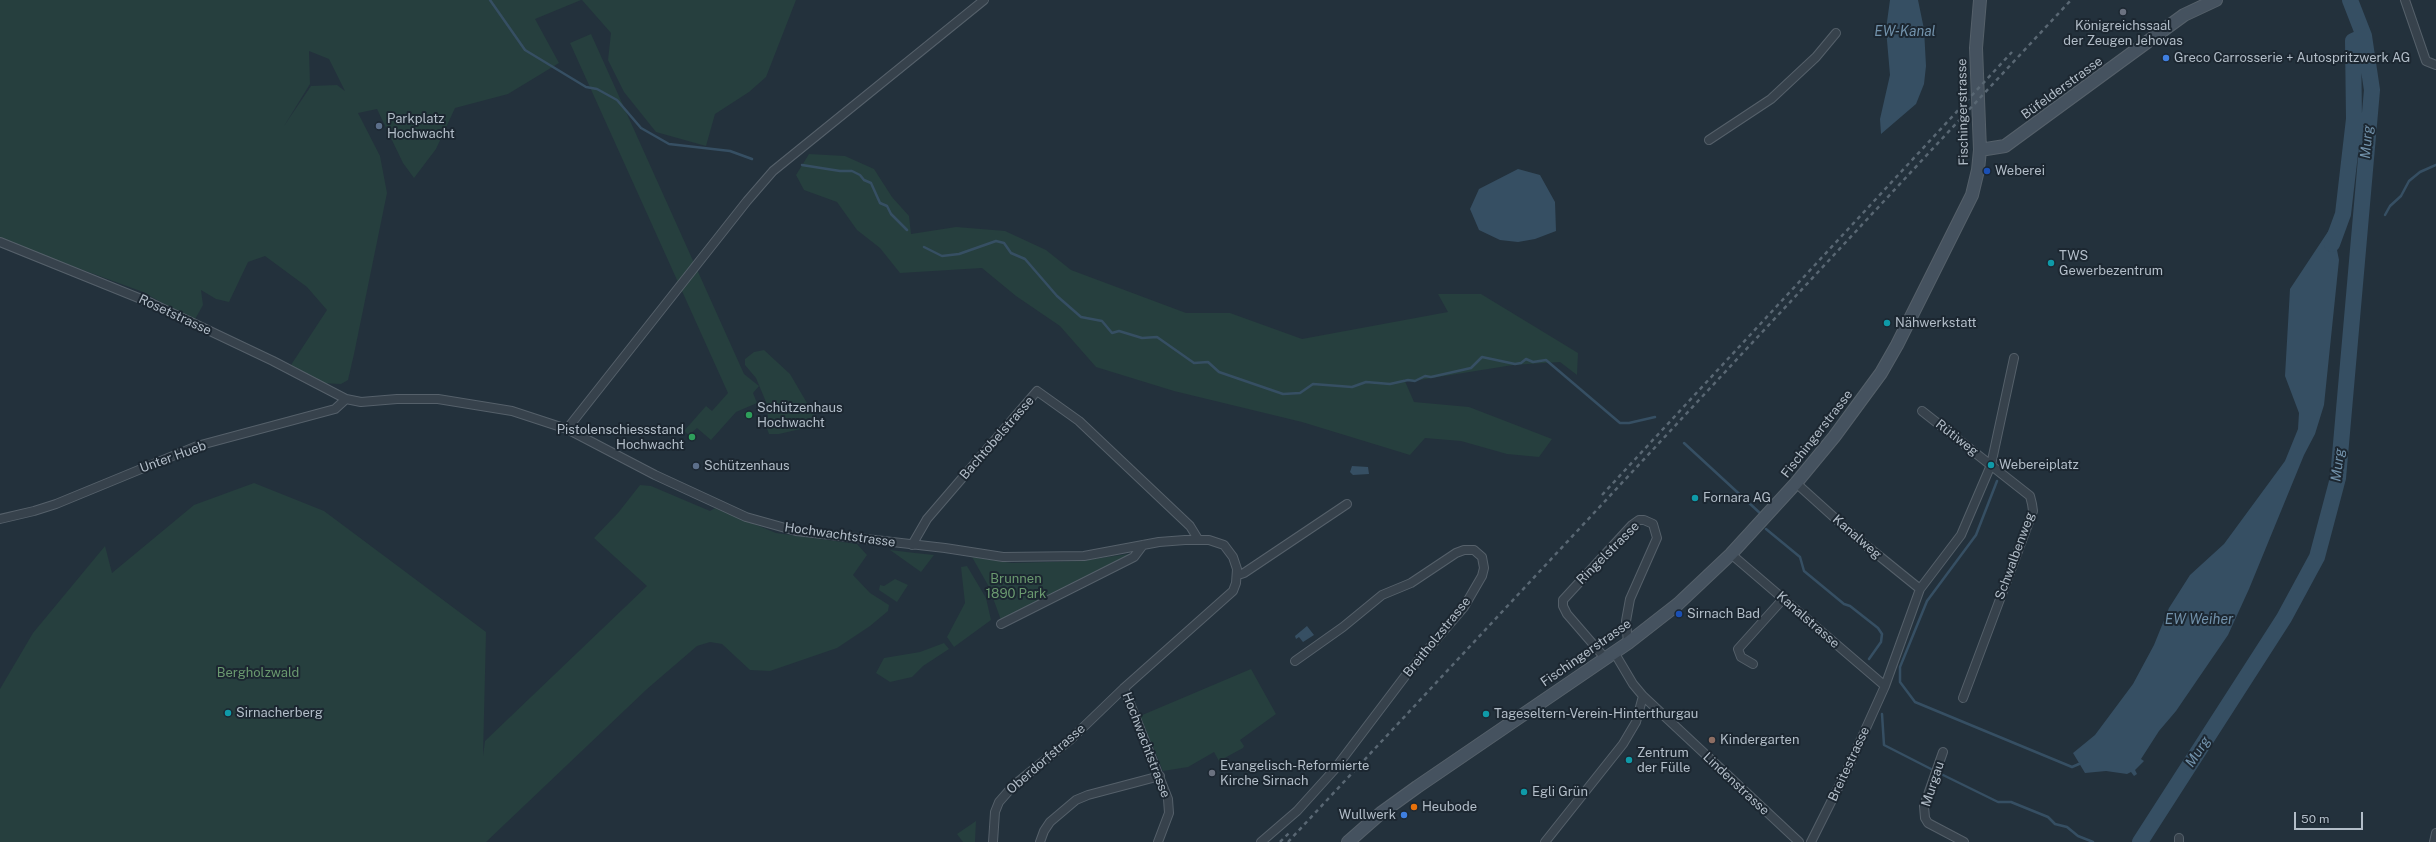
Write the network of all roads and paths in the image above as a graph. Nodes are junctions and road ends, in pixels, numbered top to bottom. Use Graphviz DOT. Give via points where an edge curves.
graph roads {
  1 [pos="984,0"];
  2 [pos="1980,0"];
  3 [pos="2216,0"];
  4 [pos="2405,0"];
  5 [pos="1836,33"];
  6 [pos="2436,65"];
  7 [pos="1709,140"];
  8 [pos="1980,150"];
  9 [pos="0,242"];
  10 [pos="2014,358"];
  11 [pos="346,399"];
  12 [pos="512,411"];
  13 [pos="1922,412"];
  14 [pos="567,429"];
  15 [pos="1991,465"];
  16 [pos="1796,483"];
  17 [pos="1347,504"];
  18 [pos="0,519"];
  19 [pos="1198,539"];
  20 [pos="912,545"];
  21 [pos="1143,545"];
  22 [pos="1731,554"];
  23 [pos="1238,575"];
  24 [pos="1920,589"];
  25 [pos="1783,599"];
  26 [pos="1001,624"];
  27 [pos="1628,643"];
  28 [pos="1609,655"];
  29 [pos="1295,661"];
  30 [pos="1753,664"];
  31 [pos="1885,686"];
  32 [pos="1124,688"];
  33 [pos="1643,696"];
  34 [pos="1963,698"];
  35 [pos="1943,752"];
  36 [pos="1160,776"];
  37 [pos="2436,833"];
  38 [pos="993,842"];
  39 [pos="1040,842"];
  40 [pos="1158,842"];
  41 [pos="1261,842"];
  42 [pos="1348,842"];
  43 [pos="1545,842"];
  44 [pos="1799,842"];
  45 [pos="1811,842"];
  46 [pos="1964,842"];
  47 [pos="2434,842"];
  1 -- 14 [label="street" via="773,171"];
  2 -- 8 [label="main road, Fischingerstrasse" via="1976,48"];
  3 -- 8 [label="main road, Büfelderstrasse" via="2184,15 2005,146"];
  4 -- 6 [label="street" via="2426,61"];
  5 -- 7 [label="street" via="1816,57 1771,99"];
  8 -- 16 [label="main road, Fischingerstrasse" via="1978,170 1968,206 1915,312 1881,373"];
  9 -- 11 [label="street, Rosetstrasse" via="151,302"];
  10 -- 15 [label="street"];
  11 -- 12 [label="street, Rosetstrasse" via="361,402 438,399"];
  11 -- 18 [label="street, Unter Hueb" via="335,409 196,446 56,504"];
  12 -- 14 [label="street, Hochwachtstrasse"];
  13 -- 15 [label="street, Rütiweg"];
  14 -- 20 [label="street, Hochwachtstrasse" via="669,482 746,517 796,531"];
  15 -- 24 [label="street" via="1961,534"];
  15 -- 34 [label="street, Schwalbenweg" via="2030,496 2033,511"];
  16 -- 22 [label="main road, Fischingerstrasse"];
  16 -- 24 [label="street, Kanalweg" via="1857,538"];
  17 -- 23 [label="street"];
  19 -- 20 [label="street, Bachtobelstrasse" via="1190,526 1079,421 1037,391 927,519"];
  19 -- 21 [label="street, Hochwachtstrasse"];
  19 -- 23 [label="street, Hochwachtstrasse" via="1224,545 1233,557"];
  20 -- 21 [label="street, Hochwachtstrasse" via="1003,557 1038,558 1084,556"];
  21 -- 26 [label="street" via="1134,557"];
  22 -- 25 [label="street, Kanalstrasse"];
  22 -- 27 [label="main road, Fischingerstrasse" via="1686,598"];
  23 -- 32 [label="street, Hochwachtstrasse" via="1233,591 1228,597"];
  24 -- 31 [label="street"];
  25 -- 30 [label="street" via="1738,649 1741,657"];
  25 -- 31 [label="street, Kanalstrasse"];
  27 -- 28 [label="main road, Fischingerstrasse"];
  27 -- 28 [label="street, Ringelstrasse" via="1626,621 1630,599 1657,538 1653,524 1644,520 1632,525 1563,600 1562,606 1568,614"];
  28 -- 33 [label="street, Lindenstrasse"];
  28 -- 42 [label="main road, Fischingerstrasse" via="1417,787"];
  29 -- 41 [label="street, Breitholzstrasse" via="1382,595 1411,583 1456,553 1474,550 1482,557 1482,576 1464,607 1406,675 1334,770 1297,811"];
  31 -- 45 [label="street, Breitestrasse"];
  32 -- 36 [label="street, Hochwachtstrasse"];
  32 -- 38 [label="street, Oberdorfstrasse" via="1071,739 1005,795 995,812"];
  33 -- 43 [label="street" via="1636,722 1623,744"];
  33 -- 44 [label="street, Lindenstrasse"];
  35 -- 46 [label="street, Murgau" via="1924,806 1925,818"];
  36 -- 39 [label="street" via="1076,800 1050,822"];
  36 -- 40 [label="street, Hochwachtstrasse" via="1168,799 1169,813"];
  37 -- 47 [label="street"];
}
